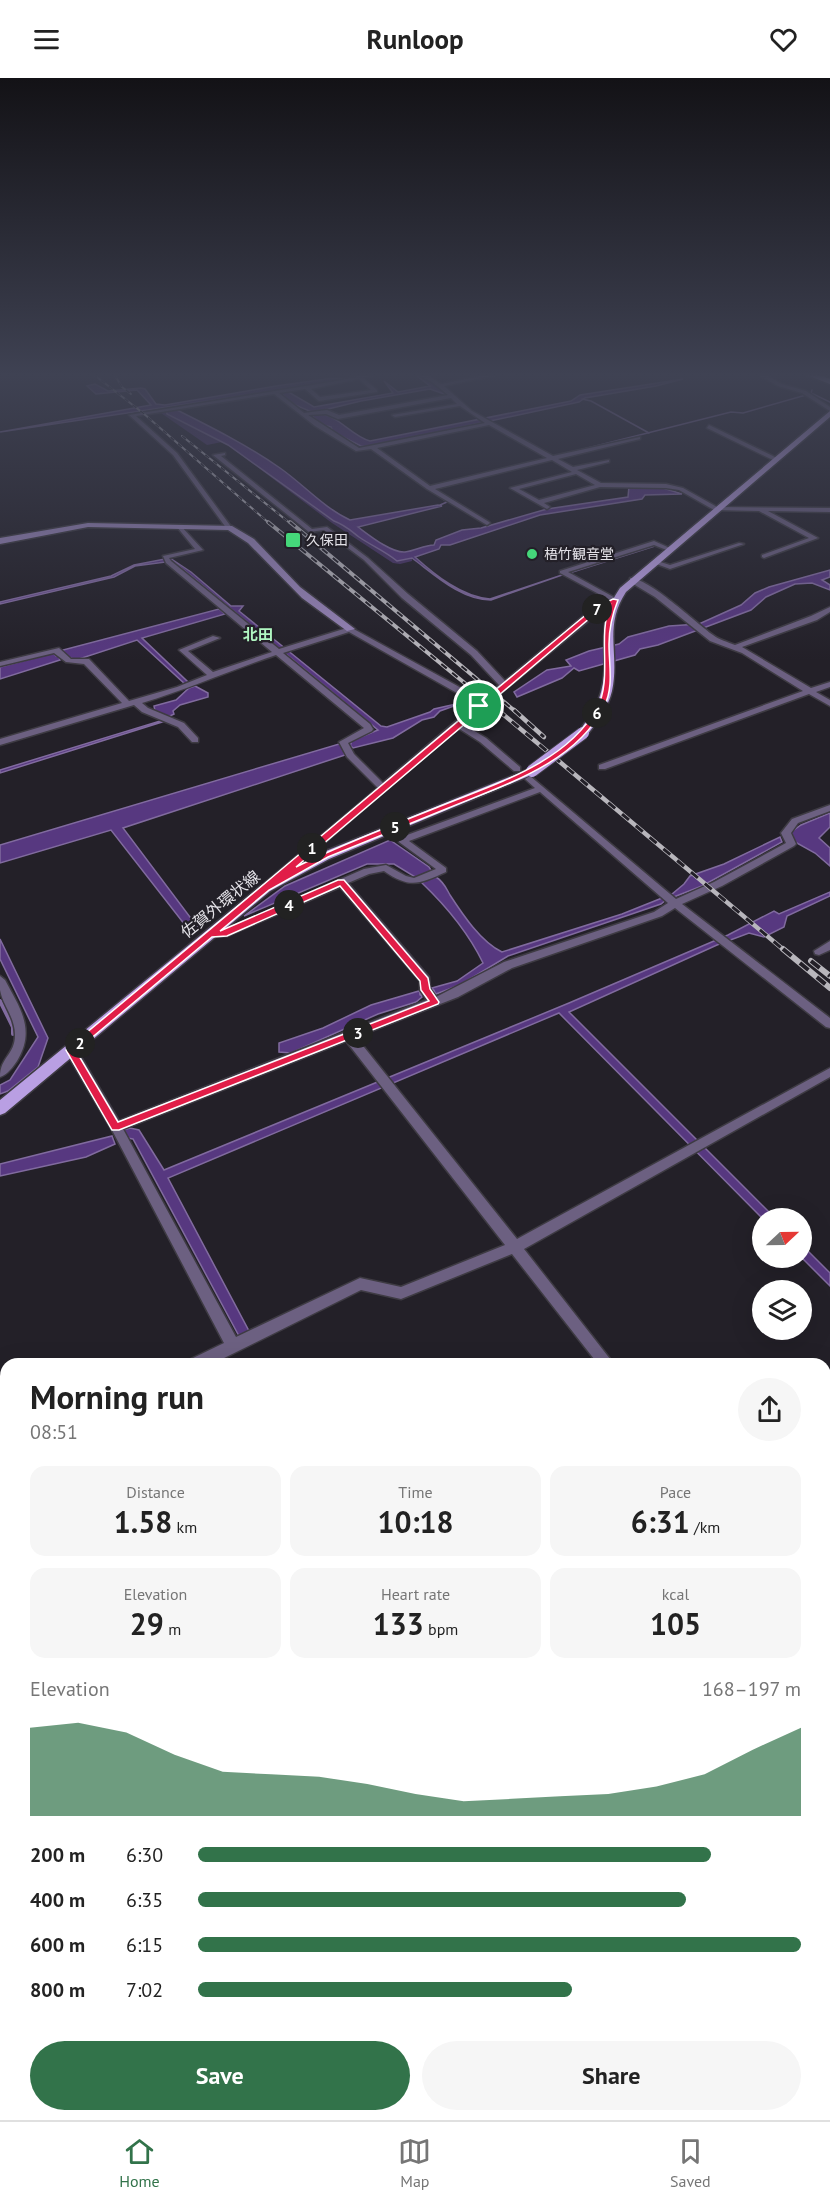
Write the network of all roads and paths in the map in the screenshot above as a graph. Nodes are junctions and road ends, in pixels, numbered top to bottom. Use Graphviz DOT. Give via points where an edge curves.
graph roads {
  1 [pos="186,469"];
  2 [pos="234,469"];
  3 [pos="402,469"];
  4 [pos="504,469"];
  5 [pos="571,469"];
  6 [pos="580,469"];
  7 [pos="763,469"];
  8 [pos="574,471"];
  9 [pos="600,485"];
  10 [pos="428,487"];
  11 [pos="539,502"];
  12 [pos="546,507"];
  13 [pos="716,509"];
  14 [pos="758,509"];
  15 [pos="830,510"];
  16 [pos="487,523"];
  17 [pos="180,527"];
  18 [pos="229,528"];
  19 [pos="0,541"];
  20 [pos="741,544"];
  21 [pos="669,549"];
  22 [pos="764,556"];
  23 [pos="654,561"];
  24 [pos="633,580"];
  25 [pos="615,600"];
  26 [pos="830,609"];
  27 [pos="350,629"];
  28 [pos="216,638"];
  29 [pos="736,647"];
  30 [pos="279,653"];
  31 [pos="0,664"];
  32 [pos="212,675"];
  33 [pos="830,684"];
  34 [pos="505,686"];
  35 [pos="810,692"];
  36 [pos="132,703"];
  37 [pos="830,704"];
  38 [pos="479,706"];
  39 [pos="459,725"];
  40 [pos="195,740"];
  41 [pos="0,742"];
  42 [pos="602,767"];
  43 [pos="517,769"];
  44 [pos="531,775"];
  45 [pos="383,788"];
  46 [pos="541,789"];
  47 [pos="830,807"];
  48 [pos="341,882"];
  49 [pos="266,888"];
  50 [pos="670,899"];
  51 [pos="210,934"];
  52 [pos="830,945"];
  53 [pos="819,951"];
  54 [pos="0,980"];
  55 [pos="430,996"];
  56 [pos="830,1023"];
  57 [pos="349,1036"];
  58 [pos="71,1050"];
  59 [pos="830,1072"];
  60 [pos="0,1073"];
  61 [pos="0,1109"];
  62 [pos="119,1134"];
  63 [pos="515,1246"];
  64 [pos="242,1341"];
  65 [pos="208,1358"];
  66 [pos="602,1358"];
  1 -- 18 [label="street"];
  2 -- 34 [label="street" via="311,531 325,528 366,559 474,653"];
  3 -- 10 [label="street"];
  4 -- 10 [label="street"];
  5 -- 8 [label="street"];
  6 -- 8 [label="street"];
  7 -- 13 [label="main road"];
  8 -- 9 [label="street"];
  8 -- 11 [label="street" via="513,488"];
  9 -- 11 [label="street"];
  9 -- 13 [label="street" via="681,489"];
  10 -- 16 [label="street"];
  11 -- 12 [label="street"];
  13 -- 14 [label="street"];
  13 -- 21 [label="main road"];
  14 -- 15 [label="street"];
  14 -- 22 [label="street" via="815,538"];
  17 -- 18 [label="main road"];
  17 -- 19 [label="main road" via="68,526"];
  17 -- 30 [label="street" via="200,550 165,557 167,560"];
  18 -- 27 [label="main road" via="248,537 282,575"];
  20 -- 23 [label="street" via="670,567"];
  21 -- 23 [label="main road"];
  21 -- 25 [label="street" via="654,543 565,573"];
  23 -- 24 [label="main road"];
  24 -- 25 [label="main road"];
  24 -- 29 [label="street" via="702,631 722,644"];
  25 -- 34 [label="street" via="595,611"];
  25 -- 44 [label="main road, 佐賀外環状線, bridge" via="608,617 608,686 602,706 583,733"];
  26 -- 29 [label="street"];
  27 -- 30 [label="street"];
  27 -- 38 [label="street" via="460,691"];
  28 -- 32 [label="street" via="183,650"];
  29 -- 35 [label="street"];
  30 -- 32 [label="street"];
  30 -- 45 [label="street" via="368,726 369,729 344,740 345,747"];
  31 -- 36 [label="street" via="56,650 64,660 86,661"];
  32 -- 36 [label="street"];
  33 -- 35 [label="street"];
  34 -- 38 [label="street"];
  35 -- 37 [label="street"];
  35 -- 42 [label="street"];
  36 -- 40 [label="street" via="182,725"];
  36 -- 41 [label="street"];
  38 -- 39 [label="street"];
  39 -- 43 [label="street"];
  39 -- 45 [label="street"];
  44 -- 46 [label="street"];
  44 -- 49 [label="main road, 佐賀外環状線" via="326,856"];
  45 -- 49 [label="street"];
  46 -- 48 [label="street" via="402,840 443,870 405,881 386,868"];
  46 -- 50 [label="street"];
  47 -- 50 [label="street" via="795,821 786,833 791,844 718,884"];
  48 -- 51 [label="street" via="224,934"];
  48 -- 55 [label="street" via="425,980"];
  49 -- 51 [label="main road, 佐賀外環状線"];
  50 -- 55 [label="street" via="658,914 508,964 454,994"];
  50 -- 56 [label="street"];
  51 -- 58 [label="main road, 佐賀外環状線"];
  52 -- 53 [label="street"];
  54 -- 60 [label="street" via="21,1025 22,1044"];
  55 -- 57 [label="street"];
  57 -- 62 [label="street"];
  57 -- 63 [label="street"];
  58 -- 61 [label="main road, 佐賀外環状線"];
  58 -- 62 [label="street"];
  59 -- 63 [label="street"];
  62 -- 64 [label="street"];
  63 -- 64 [label="street" via="401,1293 360,1284"];
  63 -- 66 [label="street"];
  64 -- 65 [label="street"];
}
